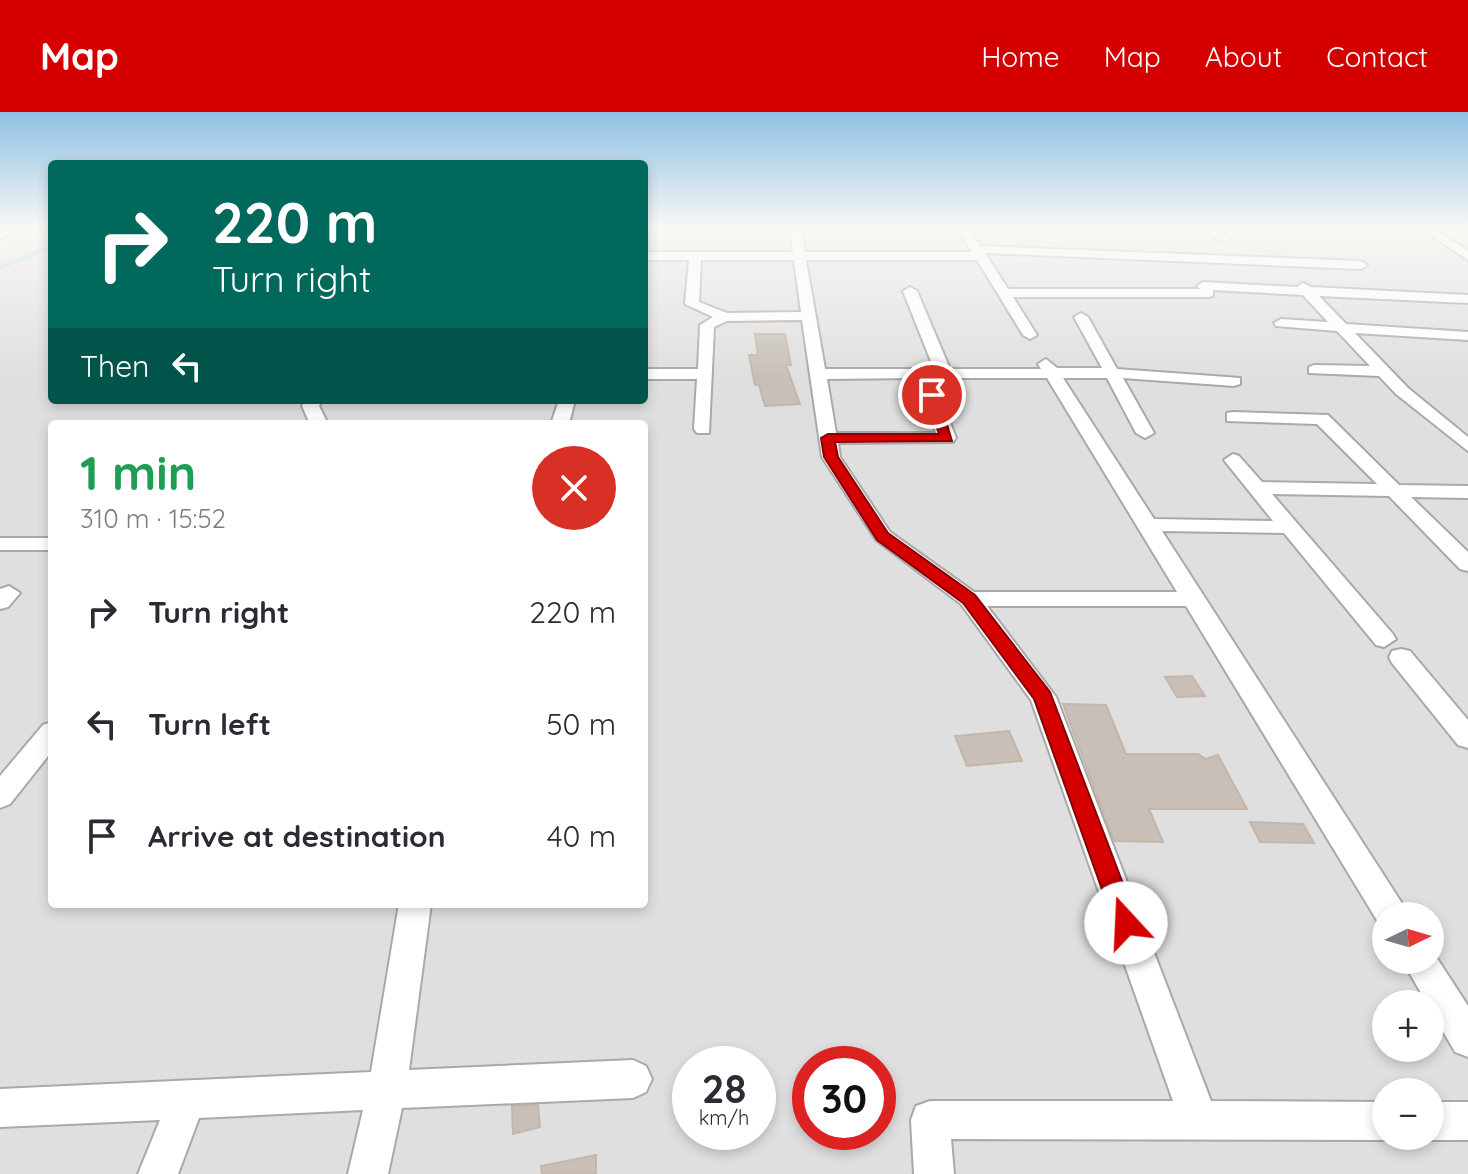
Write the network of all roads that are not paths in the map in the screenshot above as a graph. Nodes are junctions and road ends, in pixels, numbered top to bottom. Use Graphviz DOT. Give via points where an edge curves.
graph roads {
  1 [pos="694,278"];
  2 [pos="803,278"];
  3 [pos="994,278"];
  4 [pos="1197,278"];
  5 [pos="1294,278"];
  6 [pos="1203,286"];
  7 [pos="910,291"];
  8 [pos="1307,291"];
  9 [pos="1004,293"];
  10 [pos="1468,299"];
  11 [pos="809,316"];
  12 [pos="725,317"];
  13 [pos="1081,317"];
  14 [pos="1281,323"];
  15 [pos="1342,328"];
  16 [pos="1030,335"];
  17 [pos="1468,336"];
  18 [pos="1049,369"];
  19 [pos="1314,370"];
  20 [pos="1383,371"];
  21 [pos="1113,373"];
  22 [pos="648,374"];
  23 [pos="705,374"];
  24 [pos="818,374"];
  25 [pos="924,374"];
  26 [pos="944,374"];
  27 [pos="1234,381"];
  28 [pos="1233,417"];
  29 [pos="703,429"];
  30 [pos="1145,433"];
  31 [pos="828,438"];
  32 [pos="1468,446"];
  33 [pos="1233,460"];
  34 [pos="1257,488"];
  35 [pos="1394,491"];
  36 [pos="1468,492"];
  37 [pos="1148,525"];
  38 [pos="1289,527"];
  39 [pos="0,544"];
  40 [pos="48,544"];
  41 [pos="1468,564"];
  42 [pos="969,599"];
  43 [pos="1196,599"];
  44 [pos="48,737"];
  45 [pos="1468,738"];
  46 [pos="0,796"];
  47 [pos="1383,902"];
  48 [pos="414,908"];
  49 [pos="1428,974"];
  50 [pos="1468,1039"];
  51 [pos="633,1079"];
  52 [pos="387,1090"];
  53 [pos="187,1099"];
  54 [pos="0,1108"];
  55 [pos="1199,1121"];
  56 [pos="1372,1121"];
  57 [pos="1444,1121"];
  58 [pos="1468,1121"];
  59 [pos="158,1174"];
  60 [pos="368,1174"];
  61 [pos="934,1174"];
  1 -- 12 [label="street" via="692,304"];
  2 -- 11 [label="street"];
  3 -- 9 [label="street"];
  4 -- 6 [label="street"];
  5 -- 8 [label="street"];
  6 -- 8 [label="street"];
  6 -- 9 [label="street" via="1208,293"];
  7 -- 26 [label="street"];
  8 -- 10 [label="street"];
  8 -- 15 [label="street"];
  9 -- 16 [label="street"];
  11 -- 12 [label="street"];
  11 -- 24 [label="street"];
  12 -- 23 [label="street" via="707,325"];
  13 -- 21 [label="street"];
  14 -- 15 [label="street"];
  15 -- 17 [label="street"];
  15 -- 20 [label="street"];
  18 -- 21 [label="street"];
  18 -- 26 [label="street"];
  18 -- 37 [label="street"];
  19 -- 20 [label="street"];
  20 -- 32 [label="street"];
  21 -- 27 [label="street"];
  21 -- 30 [label="street"];
  22 -- 23 [label="street"];
  23 -- 29 [label="street"];
  24 -- 25 [label="street"];
  24 -- 31 [label="street"];
  25 -- 26 [label="street"];
  25 -- 31 [label="street" via="947,438"];
  28 -- 35 [label="street" via="1322,419"];
  31 -- 42 [label="street" via="831,457 883,536"];
  33 -- 34 [label="street"];
  34 -- 35 [label="street"];
  34 -- 38 [label="street"];
  35 -- 36 [label="street"];
  35 -- 41 [label="street"];
  37 -- 38 [label="street"];
  37 -- 43 [label="street"];
  38 -- 45 [label="street"];
  39 -- 40 [label="street"];
  42 -- 43 [label="street"];
  42 -- 55 [label="street" via="1043,697"];
  43 -- 47 [label="street"];
  44 -- 46 [label="street"];
  48 -- 52 [label="street"];
  49 -- 50 [label="street"];
  51 -- 52 [label="street"];
  52 -- 53 [label="street"];
  52 -- 60 [label="street"];
  53 -- 54 [label="street"];
  53 -- 59 [label="street"];
  55 -- 56 [label="street"];
  55 -- 61 [label="street" via="930,1120"];
  57 -- 58 [label="street"];
}
